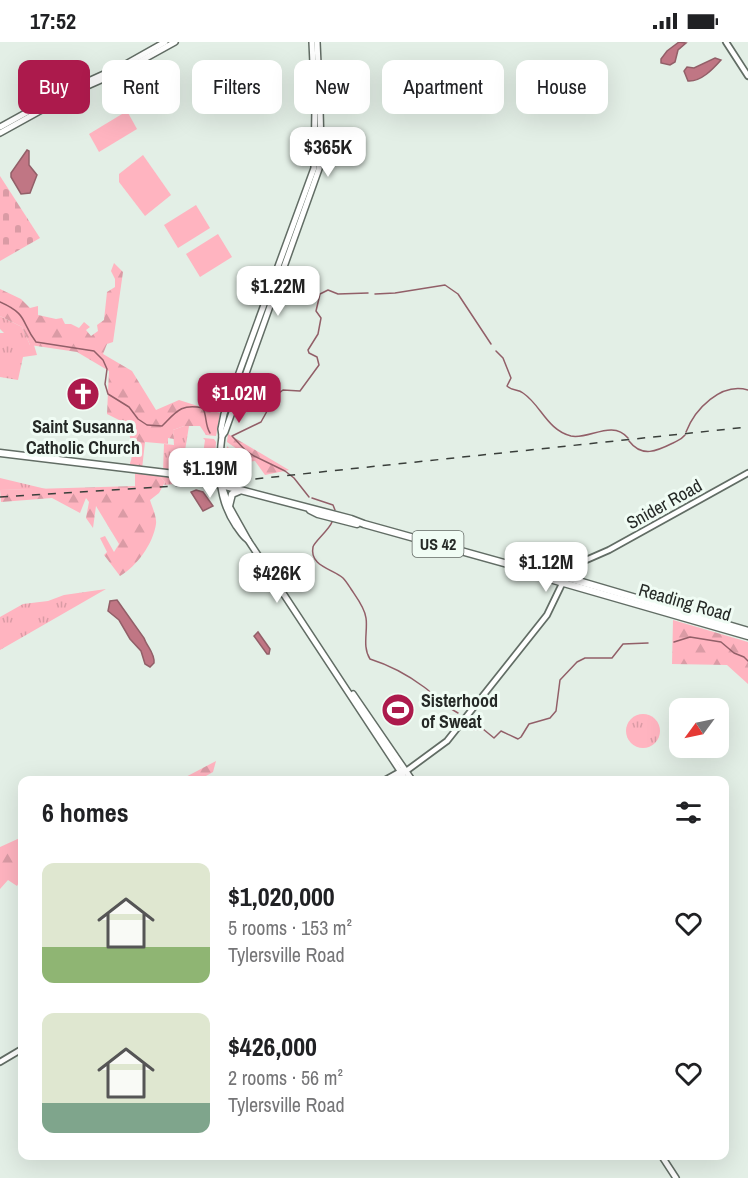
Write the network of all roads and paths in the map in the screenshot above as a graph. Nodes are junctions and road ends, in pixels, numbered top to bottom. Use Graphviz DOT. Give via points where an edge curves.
graph roads {
  1 [pos="165,42"];
  2 [pos="175,42"];
  3 [pos="312,42"];
  4 [pos="317,42"];
  5 [pos="726,42"];
  6 [pos="748,76"];
  7 [pos="0,127"];
  8 [pos="0,133"];
  9 [pos="222,436"];
  10 [pos="0,453"];
  11 [pos="748,473"];
  12 [pos="221,485"];
  13 [pos="241,490"];
  14 [pos="229,506"];
  15 [pos="248,540"];
  16 [pos="565,580"];
  17 [pos="748,634"];
  18 [pos="403,774"];
  19 [pos="18,1052"];
  20 [pos="0,1062"];
  21 [pos="664,1160"];
  22 [pos="676,1178"];
  1 -- 7 [label="main road"];
  2 -- 8 [label="main road"];
  3 -- 9 [label="main road" via="314,168 224,414"];
  4 -- 9 [label="main road" via="319,169"];
  5 -- 6 [label="street"];
  9 -- 12 [label="main road"];
  10 -- 12 [label="main road, Reading Road / US 42" via="173,473"];
  11 -- 16 [label="street, Snider Road" via="581,561"];
  12 -- 13 [label="main road, Reading Road / US 42"];
  12 -- 14 [label="main road"];
  12 -- 15 [label="main road" via="226,510"];
  13 -- 14 [label="main road" via="232,494"];
  13 -- 16 [label="main road, Reading Road / US 42"];
  14 -- 15 [label="main road"];
  15 -- 18 [label="main road" via="357,699"];
  16 -- 17 [label="main road, Reading Road / US 42"];
  16 -- 18 [label="street, Snider Road" via="544,619 447,741"];
  19 -- 20 [label="street"];
  21 -- 22 [label="main road"];
}
